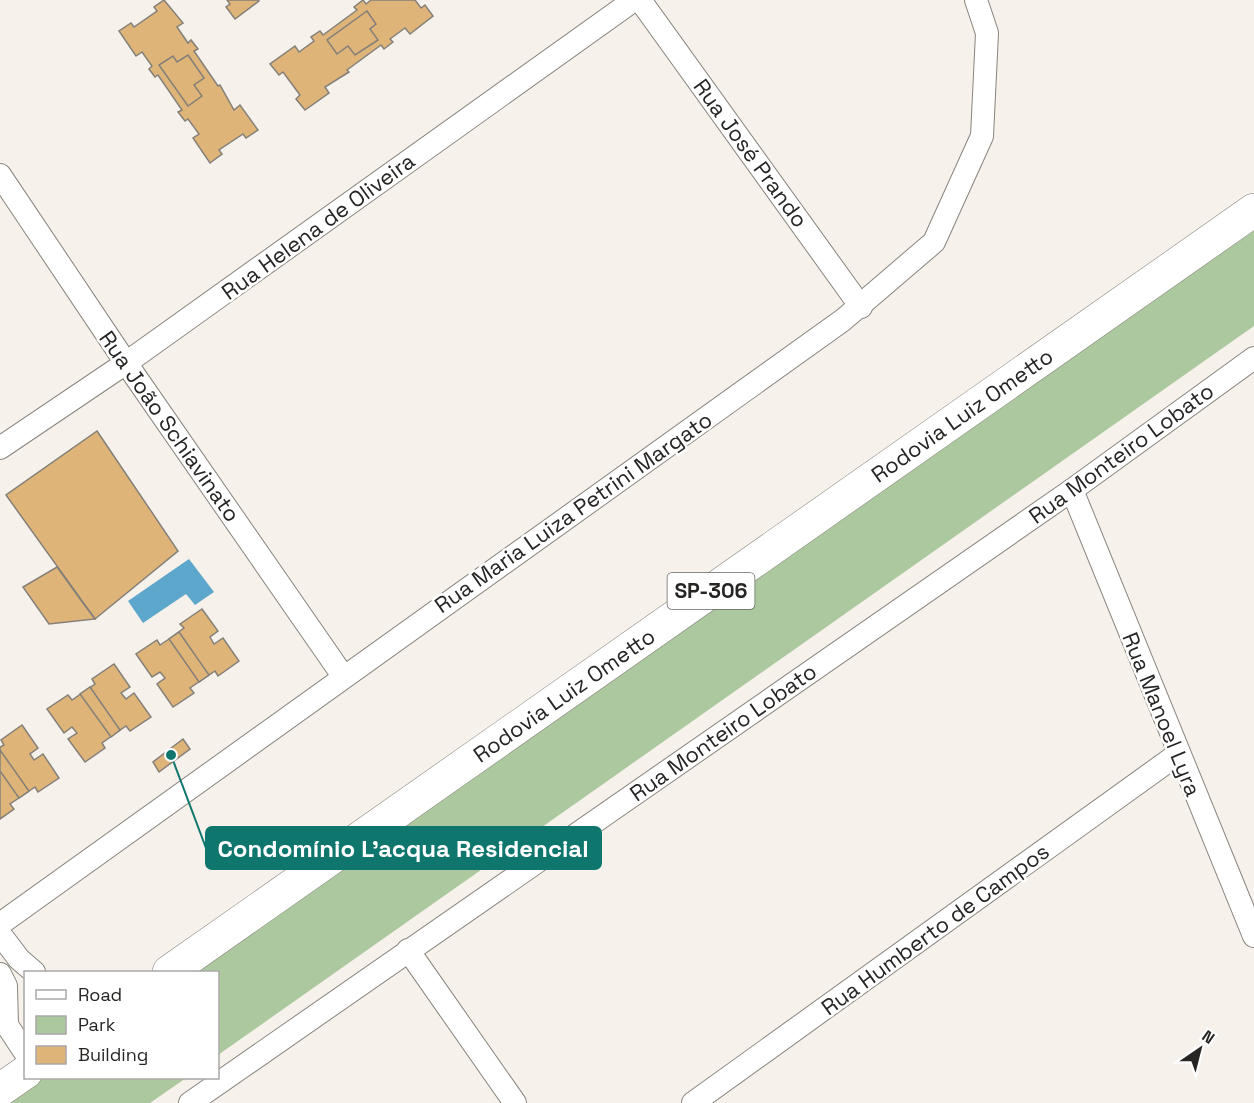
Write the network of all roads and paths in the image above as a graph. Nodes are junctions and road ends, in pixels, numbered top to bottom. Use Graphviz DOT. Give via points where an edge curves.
graph roads {
  1 [pos="634,0"];
  2 [pos="640,0"];
  3 [pos="976,0"];
  4 [pos="0,175"];
  5 [pos="1254,210"];
  6 [pos="861,307"];
  7 [pos="1254,358"];
  8 [pos="126,363"];
  9 [pos="0,448"];
  10 [pos="1072,490"];
  11 [pos="343,676"];
  12 [pos="1178,754"];
  13 [pos="0,924"];
  14 [pos="0,934"];
  15 [pos="1254,936"];
  16 [pos="408,950"];
  17 [pos="33,971"];
  18 [pos="170,971"];
  19 [pos="0,974"];
  20 [pos="24,1051"];
  21 [pos="24,1073"];
  22 [pos="0,1090"];
  23 [pos="190,1103"];
  24 [pos="515,1103"];
  25 [pos="693,1103"];
  1 -- 8 [label="street, Rua Helena de Oliveira"];
  2 -- 6 [label="street, Rua José Prando"];
  3 -- 6 [label="street, Rua Maria Luiza Petrini Margato" via="987,33 982,136 934,242"];
  4 -- 8 [label="street, Rua João Schiavinato"];
  5 -- 18 [label="main road, Rodovia Luiz Ometto / SP-306"];
  6 -- 11 [label="street, Rua Maria Luiza Petrini Margato"];
  7 -- 10 [label="street, Rua Monteiro Lobato"];
  8 -- 9 [label="street, Rua Helena de Oliveira"];
  8 -- 11 [label="street, Rua João Schiavinato"];
  10 -- 12 [label="street, Rua Manoel Lyra"];
  10 -- 16 [label="street, Rua Monteiro Lobato"];
  11 -- 13 [label="street, Rua Maria Luiza Petrini Margato"];
  12 -- 15 [label="street, Rua Manoel Lyra"];
  12 -- 25 [label="street, Rua Humberto de Campos"];
  14 -- 17 [label="street"];
  16 -- 23 [label="street, Rua Monteiro Lobato"];
  16 -- 24 [label="street"];
  19 -- 20 [label="street" via="6,986 7,1025"];
  21 -- 22 [label="main road"];
}
